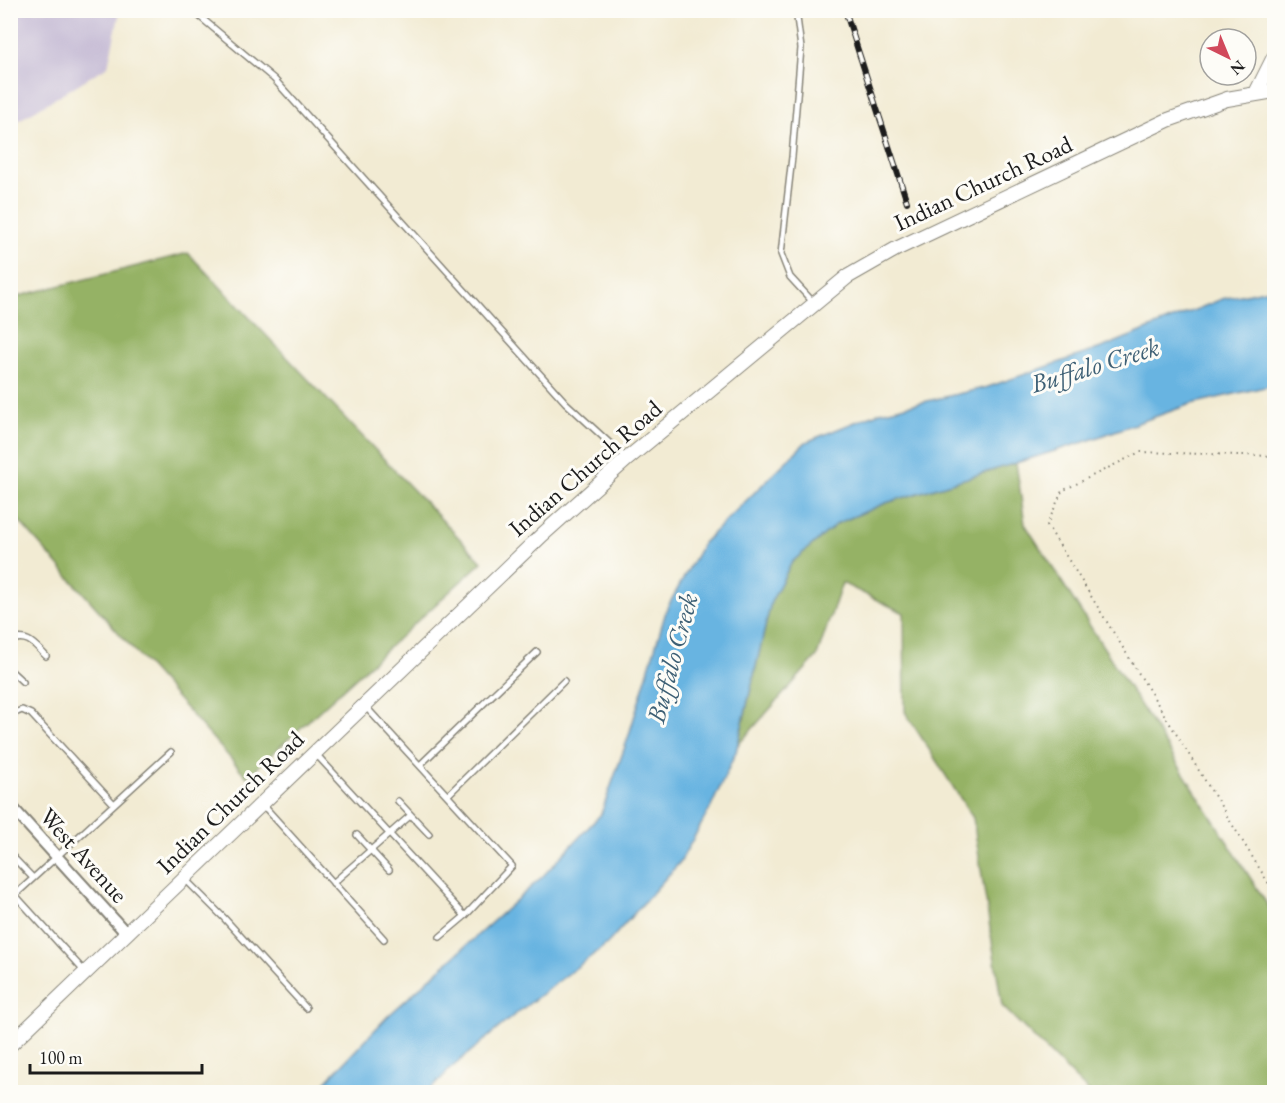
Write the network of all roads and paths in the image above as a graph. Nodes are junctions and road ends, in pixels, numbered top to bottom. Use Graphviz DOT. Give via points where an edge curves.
graph roads {
  1 [pos="192,10"];
  2 [pos="796,10"];
  3 [pos="1275,57"];
  4 [pos="1275,92"];
  5 [pos="1256,93"];
  6 [pos="814,304"];
  7 [pos="1275,456"];
  8 [pos="627,459"];
  9 [pos="10,641"];
  10 [pos="537,652"];
  11 [pos="46,656"];
  12 [pos="10,670"];
  13 [pos="564,681"];
  14 [pos="22,682"];
  15 [pos="364,704"];
  16 [pos="10,715"];
  17 [pos="171,752"];
  18 [pos="314,752"];
  19 [pos="420,765"];
  20 [pos="448,795"];
  21 [pos="398,801"];
  22 [pos="114,804"];
  23 [pos="261,804"];
  24 [pos="10,805"];
  25 [pos="411,815"];
  26 [pos="389,834"];
  27 [pos="429,834"];
  28 [pos="357,836"];
  29 [pos="371,850"];
  30 [pos="10,854"];
  31 [pos="57,857"];
  32 [pos="389,870"];
  33 [pos="33,878"];
  34 [pos="184,878"];
  35 [pos="333,883"];
  36 [pos="1275,892"];
  37 [pos="13,896"];
  38 [pos="465,916"];
  39 [pos="126,933"];
  40 [pos="440,937"];
  41 [pos="384,939"];
  42 [pos="86,973"];
  43 [pos="306,1008"];
  44 [pos="10,1045"];
  1 -- 8 [label="lane" via="274,79 566,403"];
  2 -- 6 [label="lane" via="801,48 781,254 790,277"];
  3 -- 5 [label="street"];
  4 -- 5 [label="street, Indian Church Road"];
  5 -- 6 [label="street, Indian Church Road" via="1168,120 907,244 847,277"];
  6 -- 8 [label="street, Indian Church Road"];
  7 -- 36 [label="path" via="1140,452 1062,491 1047,525"];
  8 -- 15 [label="street, Indian Church Road"];
  9 -- 11 [label="lane" via="30,640"];
  10 -- 19 [label="lane"];
  12 -- 14 [label="lane"];
  13 -- 20 [label="lane"];
  15 -- 18 [label="street, Indian Church Road"];
  15 -- 19 [label="lane"];
  16 -- 22 [label="lane" via="22,710 31,714"];
  17 -- 22 [label="lane"];
  18 -- 23 [label="street, Indian Church Road"];
  18 -- 26 [label="lane"];
  19 -- 20 [label="lane"];
  20 -- 38 [label="lane" via="512,866"];
  21 -- 25 [label="lane"];
  22 -- 31 [label="lane"];
  23 -- 34 [label="street, Indian Church Road"];
  23 -- 35 [label="lane"];
  24 -- 31 [label="street, West Avenue"];
  25 -- 26 [label="lane"];
  25 -- 27 [label="lane"];
  26 -- 29 [label="lane"];
  26 -- 38 [label="lane"];
  28 -- 29 [label="lane"];
  29 -- 32 [label="lane"];
  29 -- 35 [label="lane"];
  30 -- 33 [label="lane"];
  31 -- 33 [label="lane"];
  31 -- 39 [label="street, West Avenue"];
  33 -- 37 [label="lane"];
  34 -- 39 [label="street, Indian Church Road"];
  34 -- 43 [label="lane"];
  35 -- 41 [label="lane"];
  37 -- 42 [label="lane"];
  38 -- 40 [label="lane"];
  39 -- 42 [label="street, Indian Church Road"];
  42 -- 44 [label="street, Indian Church Road"];
}
